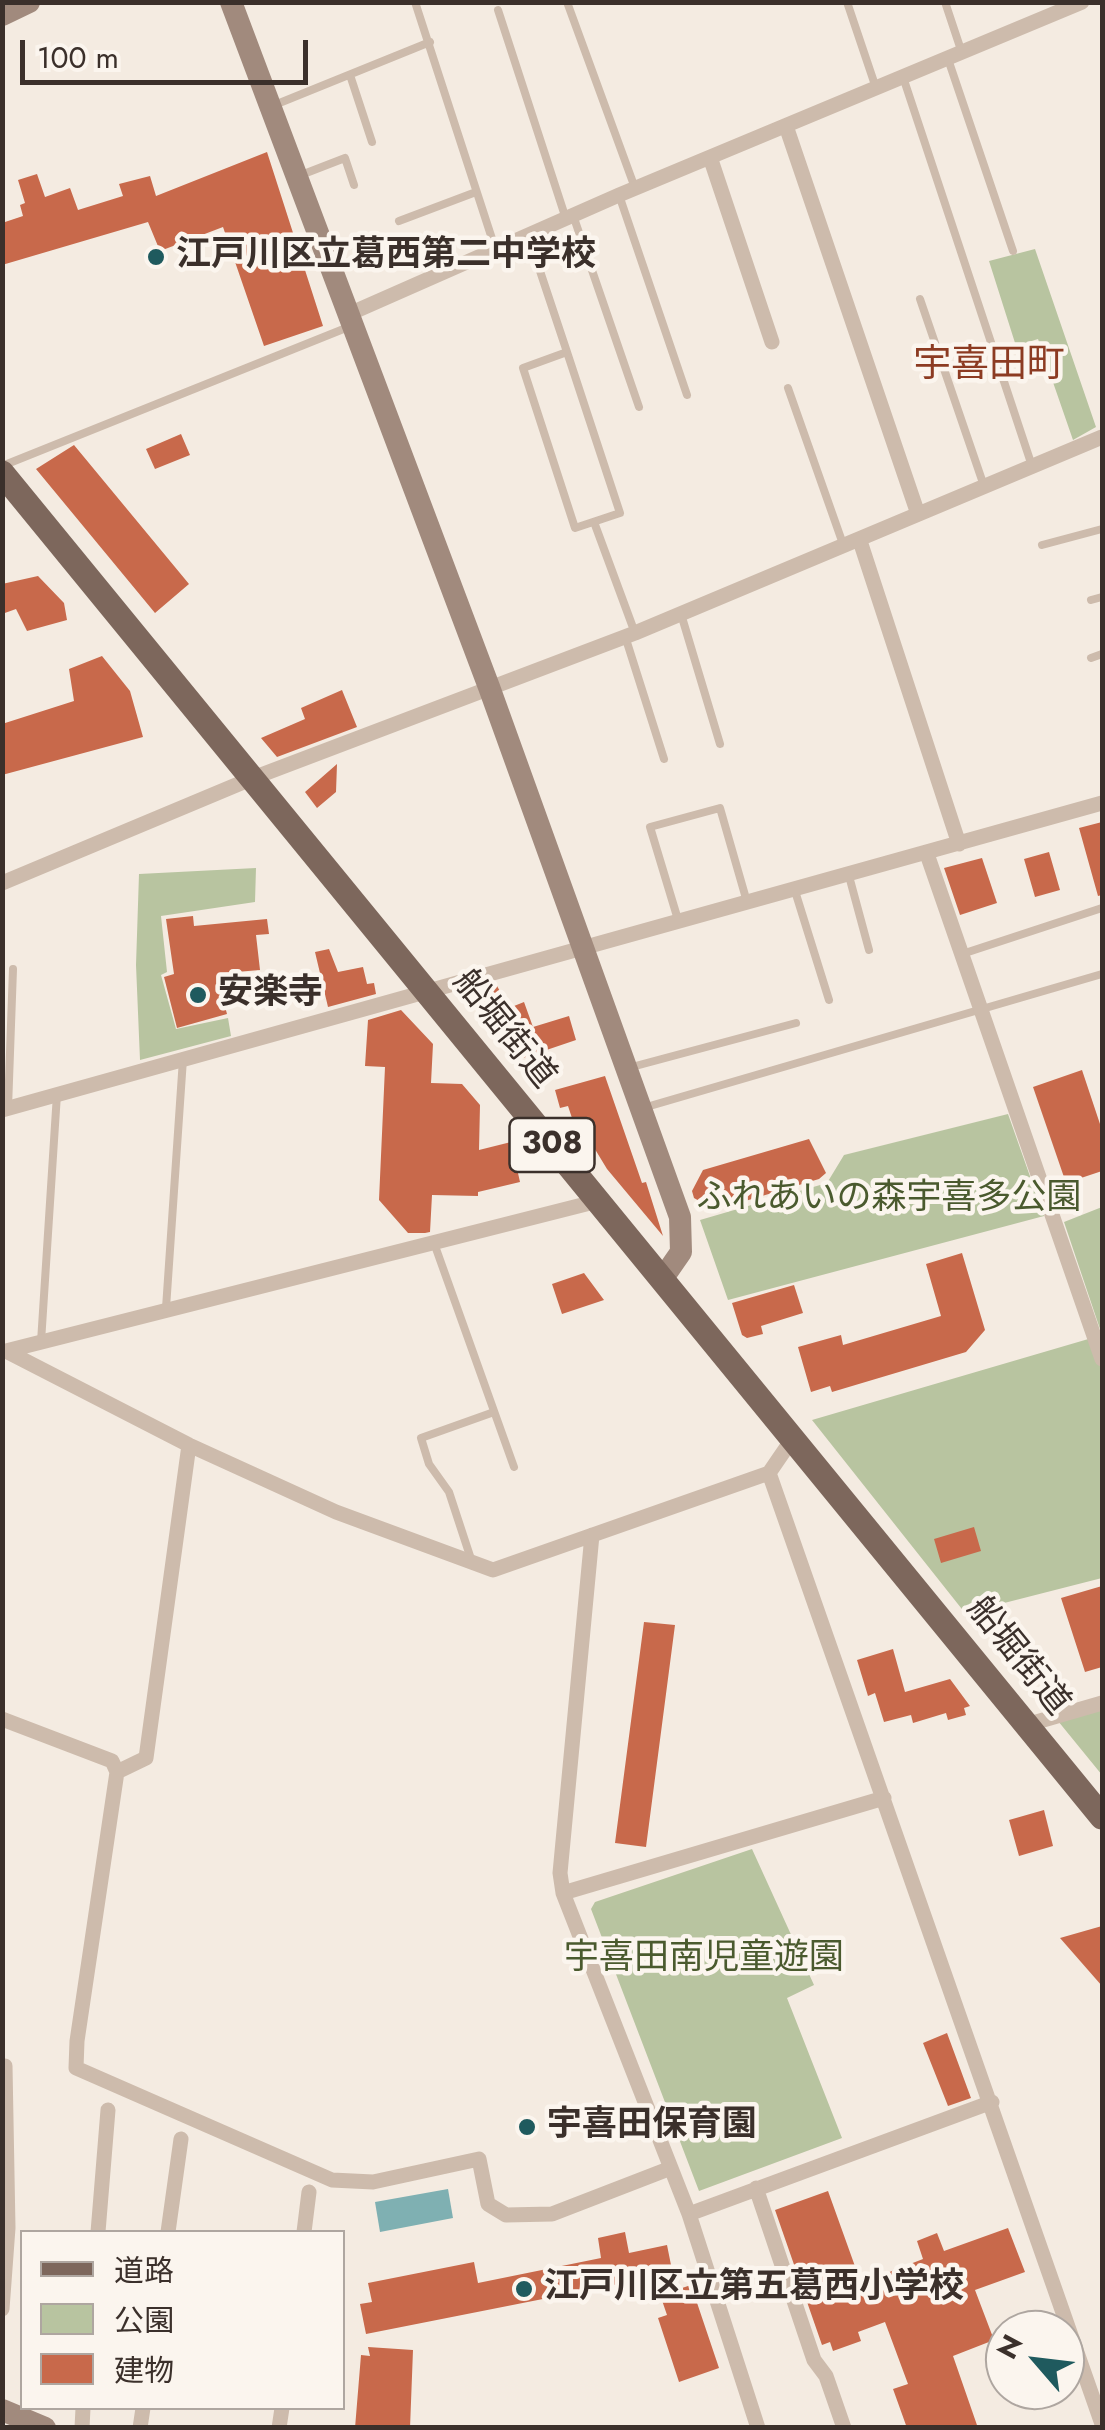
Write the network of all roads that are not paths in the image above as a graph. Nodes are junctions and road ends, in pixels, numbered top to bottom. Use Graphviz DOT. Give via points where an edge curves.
graph roads {
  1 [pos="29,2"];
  2 [pos="232,2"];
  3 [pos="414,2"];
  4 [pos="567,2"];
  5 [pos="848,2"];
  6 [pos="945,2"];
  7 [pos="1036,2"];
  8 [pos="1082,2"];
  9 [pos="498,10"];
  10 [pos="2,15"];
  11 [pos="1041,20"];
  12 [pos="430,42"];
  13 [pos="955,56"];
  14 [pos="350,75"];
  15 [pos="903,77"];
  16 [pos="876,88"];
  17 [pos="272,106"];
  18 [pos="786,126"];
  19 [pos="372,142"];
  20 [pos="710,157"];
  21 [pos="298,176"];
  22 [pos="354,185"];
  23 [pos="476,192"];
  24 [pos="627,192"];
  25 [pos="570,220"];
  26 [pos="400,221"];
  27 [pos="529,238"];
  28 [pos="496,251"];
  29 [pos="1012,251"];
  30 [pos="920,298"];
  31 [pos="352,319"];
  32 [pos="772,342"];
  33 [pos="567,352"];
  34 [pos="788,388"];
  35 [pos="687,396"];
  36 [pos="639,406"];
  37 [pos="1102,437"];
  38 [pos="2,466"];
  39 [pos="1032,466"];
  40 [pos="2,474"];
  41 [pos="984,486"];
  42 [pos="918,514"];
  43 [pos="594,522"];
  44 [pos="1102,529"];
  45 [pos="852,544"];
  46 [pos="1042,546"];
  47 [pos="1102,597"];
  48 [pos="1091,600"];
  49 [pos="681,614"];
  50 [pos="630,635"];
  51 [pos="1102,654"];
  52 [pos="1091,658"];
  53 [pos="490,687"];
  54 [pos="720,744"];
  55 [pos="664,760"];
  56 [pos="253,778"];
  57 [pos="1102,803"];
  58 [pos="959,844"];
  59 [pos="927,854"];
  60 [pos="849,876"];
  61 [pos="2,883"];
  62 [pos="795,891"];
  63 [pos="748,904"];
  64 [pos="1102,908"];
  65 [pos="679,923"];
  66 [pos="583,948"];
  67 [pos="869,950"];
  68 [pos="962,954"];
  69 [pos="12,969"];
  70 [pos="1102,974"];
  71 [pos="427,993"];
  72 [pos="829,1000"];
  73 [pos="981,1009"];
  74 [pos="796,1023"];
  75 [pos="183,1059"];
  76 [pos="628,1068"];
  77 [pos="58,1094"];
  78 [pos="642,1108"];
  79 [pos="5,1109"];
  80 [pos="598,1202"];
  81 [pos="434,1243"];
  82 [pos="663,1278"];
  83 [pos="166,1308"];
  84 [pos="41,1342"];
  85 [pos="4,1351"];
  86 [pos="1102,1358"];
  87 [pos="494,1412"];
  88 [pos="793,1438"];
  89 [pos="189,1445"];
  90 [pos="514,1467"];
  91 [pos="769,1474"];
  92 [pos="592,1535"];
  93 [pos="472,1563"];
  94 [pos="1102,1703"];
  95 [pos="2,1720"];
  96 [pos="1026,1725"];
  97 [pos="117,1772"];
  98 [pos="884,1798"];
  99 [pos="1102,1817"];
  100 [pos="563,1893"];
  101 [pos="5,2066"];
  102 [pos="992,2102"];
  103 [pos="108,2110"];
  104 [pos="181,2139"];
  105 [pos="670,2168"];
  106 [pos="756,2188"];
  107 [pos="308,2192"];
  108 [pos="689,2214"];
  109 [pos="98,2230"];
  110 [pos="168,2230"];
  111 [pos="304,2230"];
  112 [pos="2,2309"];
  113 [pos="2,2410"];
  114 [pos="1102,2424"];
  115 [pos="45,2428"];
  116 [pos="758,2428"];
  117 [pos="844,2428"];
  1 -- 10 [label="street"];
  2 -- 17 [label="street"];
  3 -- 12 [label="lane"];
  4 -- 24 [label="lane"];
  5 -- 16 [label="lane"];
  6 -- 13 [label="lane"];
  7 -- 11 [label="lane"];
  8 -- 11 [label="street"];
  9 -- 25 [label="lane"];
  11 -- 13 [label="street"];
  12 -- 14 [label="lane"];
  12 -- 23 [label="lane"];
  13 -- 15 [label="street"];
  13 -- 29 [label="lane"];
  14 -- 17 [label="lane"];
  14 -- 19 [label="lane"];
  15 -- 16 [label="street"];
  15 -- 39 [label="lane"];
  16 -- 18 [label="street"];
  17 -- 21 [label="street"];
  18 -- 20 [label="street"];
  18 -- 42 [label="street"];
  20 -- 24 [label="street"];
  20 -- 32 [label="street"];
  21 -- 22 [label="lane" via="345,158"];
  21 -- 31 [label="street"];
  23 -- 26 [label="lane"];
  23 -- 28 [label="lane"];
  24 -- 25 [label="street"];
  24 -- 35 [label="lane"];
  25 -- 27 [label="street"];
  25 -- 36 [label="lane"];
  27 -- 28 [label="street"];
  27 -- 33 [label="lane"];
  28 -- 31 [label="street"];
  30 -- 41 [label="lane"];
  31 -- 38 [label="lane"];
  31 -- 53 [label="street"];
  33 -- 43 [label="lane" via="620,513"];
  33 -- 43 [label="lane" via="523,368 575,528"];
  34 -- 45 [label="lane"];
  37 -- 39 [label="street"];
  39 -- 41 [label="street"];
  40 -- 56 [label="main road, 船堀街道 / 308"];
  41 -- 42 [label="street"];
  42 -- 45 [label="street"];
  43 -- 50 [label="lane"];
  44 -- 46 [label="lane"];
  45 -- 49 [label="street"];
  45 -- 58 [label="street"];
  47 -- 48 [label="lane"];
  49 -- 50 [label="street"];
  49 -- 54 [label="lane"];
  50 -- 53 [label="street"];
  50 -- 55 [label="lane"];
  51 -- 52 [label="lane"];
  53 -- 56 [label="street"];
  53 -- 66 [label="street"];
  56 -- 61 [label="street"];
  56 -- 71 [label="main road, 船堀街道 / 308"];
  57 -- 58 [label="street"];
  58 -- 59 [label="street"];
  59 -- 60 [label="street"];
  59 -- 68 [label="street"];
  60 -- 62 [label="street"];
  60 -- 67 [label="lane"];
  62 -- 63 [label="street"];
  62 -- 72 [label="lane"];
  63 -- 65 [label="street"];
  63 -- 65 [label="lane" via="720,808 650,827"];
  64 -- 68 [label="lane"];
  65 -- 66 [label="street"];
  66 -- 71 [label="street"];
  66 -- 76 [label="street"];
  68 -- 73 [label="street"];
  69 -- 79 [label="lane"];
  70 -- 73 [label="lane"];
  71 -- 75 [label="street"];
  71 -- 80 [label="main road, 船堀街道 / 308"];
  73 -- 78 [label="lane"];
  73 -- 86 [label="street"];
  74 -- 76 [label="lane"];
  75 -- 77 [label="street"];
  75 -- 83 [label="lane"];
  76 -- 78 [label="street"];
  77 -- 79 [label="street"];
  77 -- 84 [label="lane"];
  78 -- 82 [label="street" via="683,1238 682,1252"];
  80 -- 81 [label="street"];
  80 -- 82 [label="main road, 船堀街道 / 308"];
  81 -- 83 [label="street"];
  81 -- 87 [label="lane"];
  82 -- 88 [label="main road, 船堀街道 / 308"];
  83 -- 84 [label="street"];
  84 -- 85 [label="street"];
  85 -- 89 [label="street"];
  87 -- 90 [label="lane"];
  87 -- 93 [label="lane" via="422,1438 429,1464 449,1492"];
  88 -- 91 [label="street"];
  88 -- 96 [label="main road, 船堀街道 / 308"];
  89 -- 93 [label="street" via="336,1512"];
  89 -- 97 [label="street" via="146,1758"];
  91 -- 92 [label="street"];
  91 -- 98 [label="street"];
  92 -- 93 [label="street" via="492,1570"];
  92 -- 100 [label="street"];
  94 -- 96 [label="street"];
  95 -- 97 [label="street" via="112,1761"];
  96 -- 99 [label="main road, 船堀街道 / 308"];
  97 -- 105 [label="street" via="76,2068 332,2180 373,2182 478,2160 488,2204 506,2215 552,2214"];
  98 -- 100 [label="street"];
  98 -- 102 [label="street"];
  100 -- 105 [label="street"];
  101 -- 112 [label="street"];
  102 -- 106 [label="street"];
  102 -- 114 [label="street"];
  103 -- 109 [label="street"];
  104 -- 110 [label="street"];
  105 -- 108 [label="street"];
  106 -- 108 [label="street"];
  106 -- 117 [label="street"];
  107 -- 111 [label="street"];
  108 -- 116 [label="street"];
  113 -- 115 [label="street"];
}
